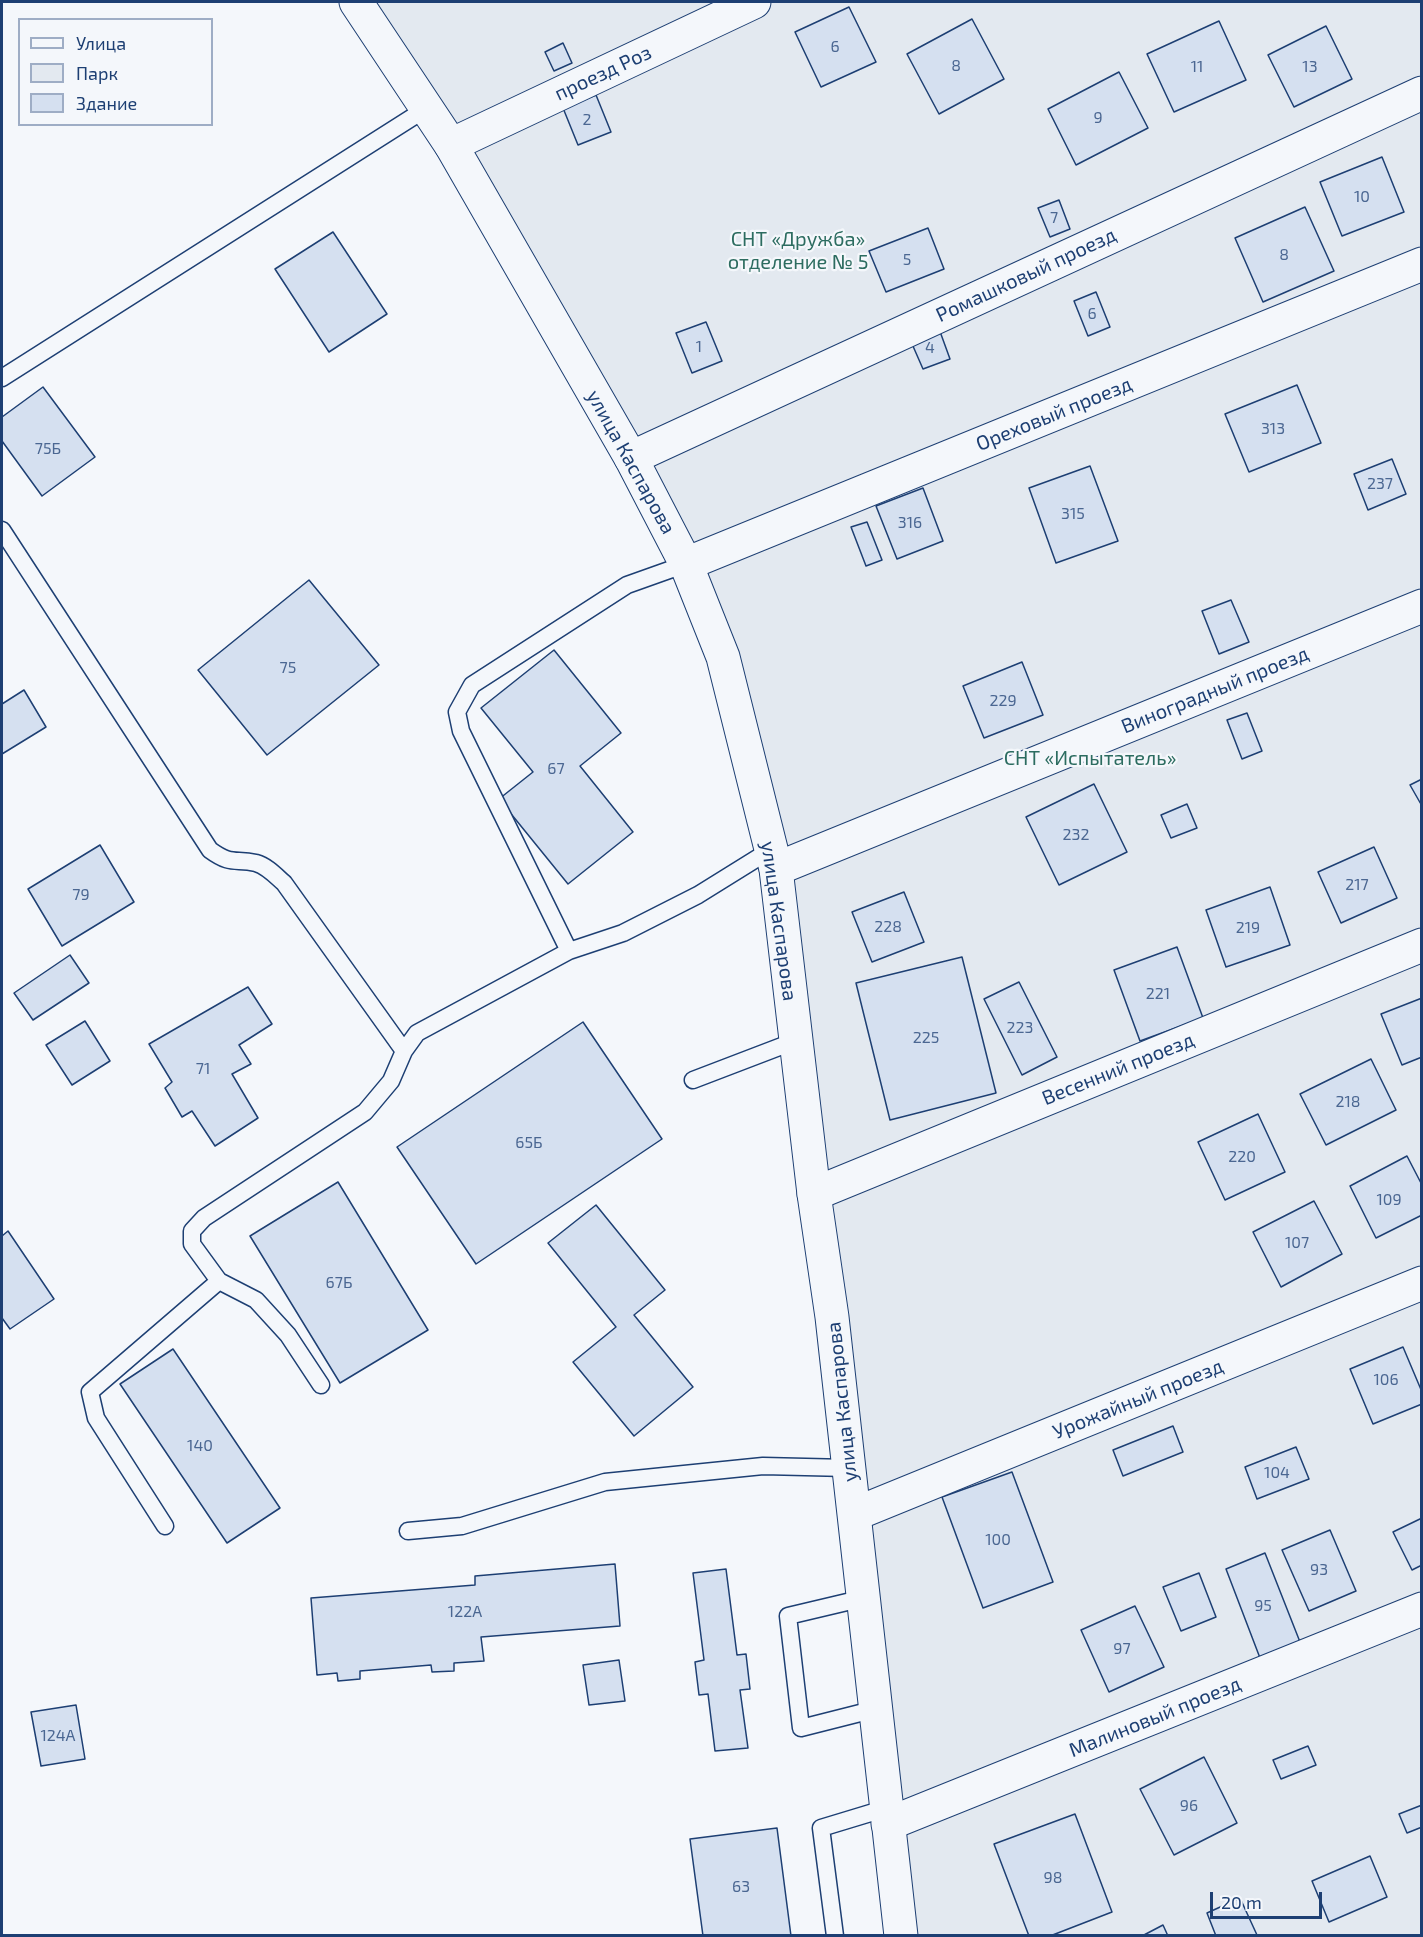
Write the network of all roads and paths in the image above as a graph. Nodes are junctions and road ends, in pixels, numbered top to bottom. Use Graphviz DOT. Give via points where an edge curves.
graph roads {
  1 [pos="356,2"];
  2 [pos="754,2"];
  3 [pos="1422,93"];
  4 [pos="427,108"];
  5 [pos="451,145"];
  6 [pos="1422,264"];
  7 [pos="2,378"];
  8 [pos="631,458"];
  9 [pos="2,530"];
  10 [pos="686,564"];
  11 [pos="1422,606"];
  12 [pos="774,859"];
  13 [pos="1422,945"];
  14 [pos="568,951"];
  15 [pos="795,1041"];
  16 [pos="404,1051"];
  17 [pos="693,1080"];
  18 [pos="814,1194"];
  19 [pos="219,1281"];
  20 [pos="1422,1283"];
  21 [pos="321,1385"];
  22 [pos="848,1468"];
  23 [pos="855,1514"];
  24 [pos="165,1526"];
  25 [pos="408,1531"];
  26 [pos="864,1598"];
  27 [pos="1422,1609"];
  28 [pos="876,1709"];
  29 [pos="888,1816"];
  30 [pos="835,1935"];
  31 [pos="901,1935"];
  1 -- 4 [label="street, улица Каспарова"];
  2 -- 5 [label="street, проезд Роз"];
  3 -- 8 [label="street, Ромашковый проезд"];
  4 -- 5 [label="street, улица Каспарова"];
  4 -- 7 [label="lane"];
  5 -- 8 [label="street, улица Каспарова"];
  6 -- 10 [label="street, Ореховый проезд"];
  8 -- 10 [label="street, улица Каспарова"];
  9 -- 16 [label="lane" via="210,850 225,861 256,863 284,883"];
  10 -- 12 [label="street, улица Каспарова" via="723,657"];
  10 -- 14 [label="lane" via="627,585 472,685 457,712 461,731"];
  11 -- 12 [label="street, Виноградный проезд"];
  12 -- 14 [label="lane" via="632,928"];
  12 -- 15 [label="street, улица Каспарова"];
  13 -- 18 [label="street, Весенний проезд"];
  14 -- 16 [label="lane" via="417,1034"];
  15 -- 17 [label="lane"];
  15 -- 18 [label="street, улица Каспарова"];
  16 -- 19 [label="lane" via="391,1081 365,1112 204,1218 192,1232 192,1244"];
  18 -- 22 [label="street, улица Каспарова"];
  19 -- 21 [label="lane" via="256,1300 288,1335"];
  19 -- 24 [label="lane" via="90,1392 96,1418"];
  20 -- 23 [label="street, Урожайный проезд"];
  22 -- 23 [label="street, улица Каспарова"];
  22 -- 25 [label="lane" via="763,1466 604,1482 462,1526"];
  23 -- 26 [label="street, улица Каспарова"];
  26 -- 28 [label="street, улица Каспарова"];
  26 -- 28 [label="lane" via="788,1616 801,1728"];
  27 -- 29 [label="street, Малиновый проезд"];
  28 -- 29 [label="street, улица Каспарова"];
  29 -- 30 [label="lane" via="821,1828"];
  29 -- 31 [label="street, улица Каспарова"];
}
